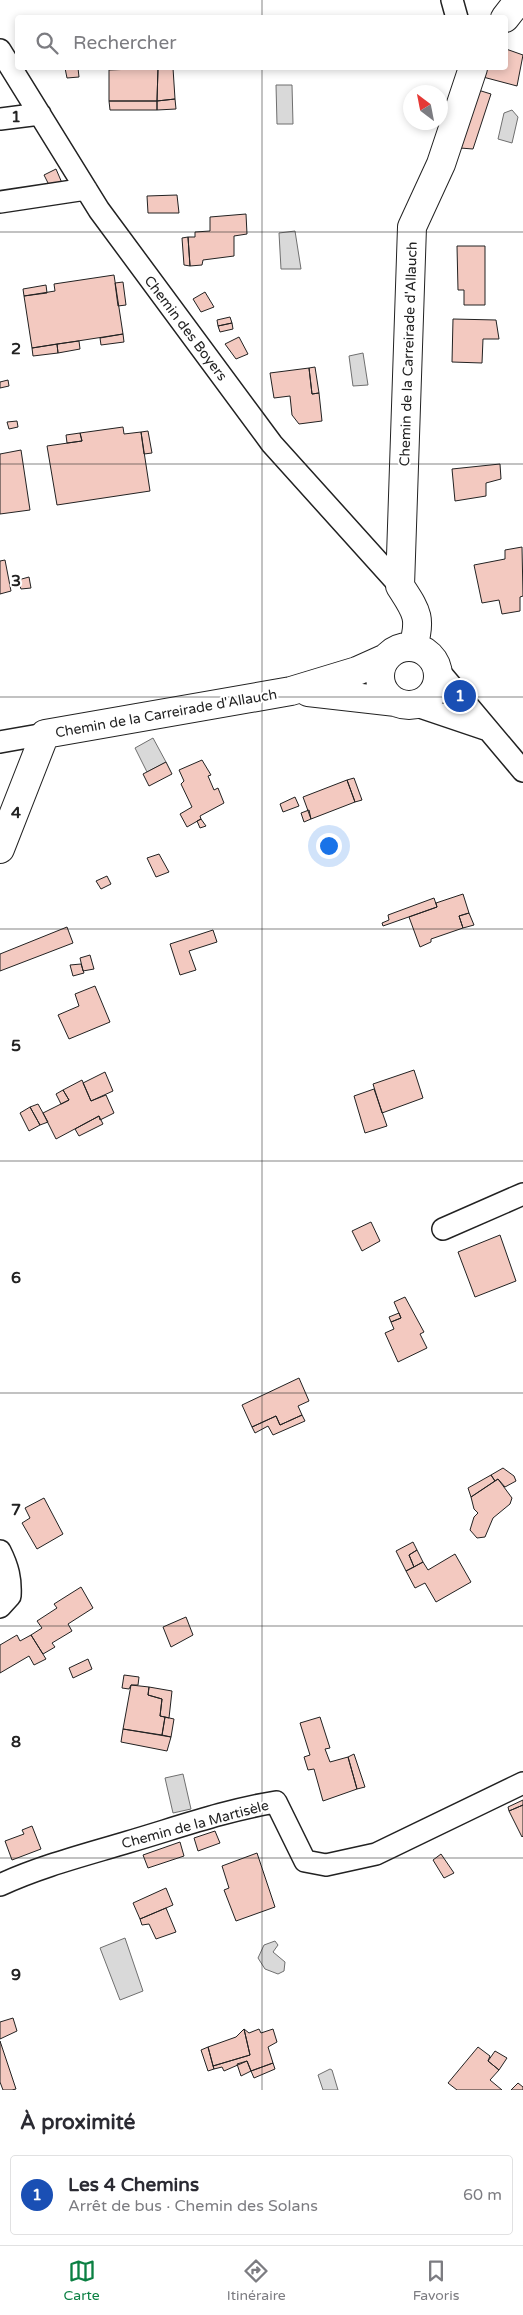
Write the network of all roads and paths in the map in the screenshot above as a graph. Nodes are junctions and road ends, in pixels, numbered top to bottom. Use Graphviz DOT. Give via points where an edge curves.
graph roads {
  1 [pos="452,0"];
  2 [pos="519,0"];
  3 [pos="456,15"];
  4 [pos="507,15"];
  5 [pos="0,50"];
  6 [pos="472,70"];
  7 [pos="40,114"];
  8 [pos="0,119"];
  9 [pos="86,189"];
  10 [pos="0,202"];
  11 [pos="400,586"];
  12 [pos="413,647"];
  13 [pos="386,658"];
  14 [pos="438,670"];
  15 [pos="291,691"];
  16 [pos="405,704"];
  17 [pos="489,730"];
  18 [pos="45,734"];
  19 [pos="0,742"];
  20 [pos="523,771"];
  21 [pos="0,849"];
  22 [pos="523,1194"];
  23 [pos="443,1229"];
  24 [pos="0,1551"];
  25 [pos="0,1606"];
  26 [pos="523,1783"];
  27 [pos="0,1885"];
  1 -- 3 [label="street"];
  2 -- 4 [label="street"];
  5 -- 7 [label="street, Chemin des Boyers"];
  6 -- 11 [label="street, Chemin de la Carreirade d'Allauch" via="441,164 412,227"];
  7 -- 8 [label="street"];
  7 -- 9 [label="street, Chemin des Boyers"];
  9 -- 10 [label="street"];
  9 -- 11 [label="street, Chemin des Boyers" via="272,444"];
  11 -- 12 [label="street" via="413,607 418,627"];
  12 -- 13 [label="street" via="402,647"];
  12 -- 14 [label="street" via="429,654"];
  13 -- 15 [label="street, Chemin de la Carreirade d'Allauch" via="357,672"];
  13 -- 16 [label="street" via="381,667 382,687 387,696"];
  14 -- 16 [label="street" via="439,680 431,696"];
  14 -- 17 [label="street"];
  15 -- 16 [label="street, Chemin de la Carreirade d'Allauch" via="358,696"];
  15 -- 18 [label="street, Chemin de la Carreirade d'Allauch"];
  16 -- 17 [label="street"];
  17 -- 20 [label="street"];
  18 -- 19 [label="street"];
  18 -- 21 [label="street, Chemin de la Carreirade d'Allauch"];
  22 -- 23 [label="street"];
  24 -- 25 [label="street" via="11,1581 10,1596"];
  26 -- 27 [label="street, Chemin de la Martisèle" via="376,1854 326,1865 306,1861 276,1802 159,1832 23,1874"];
}
